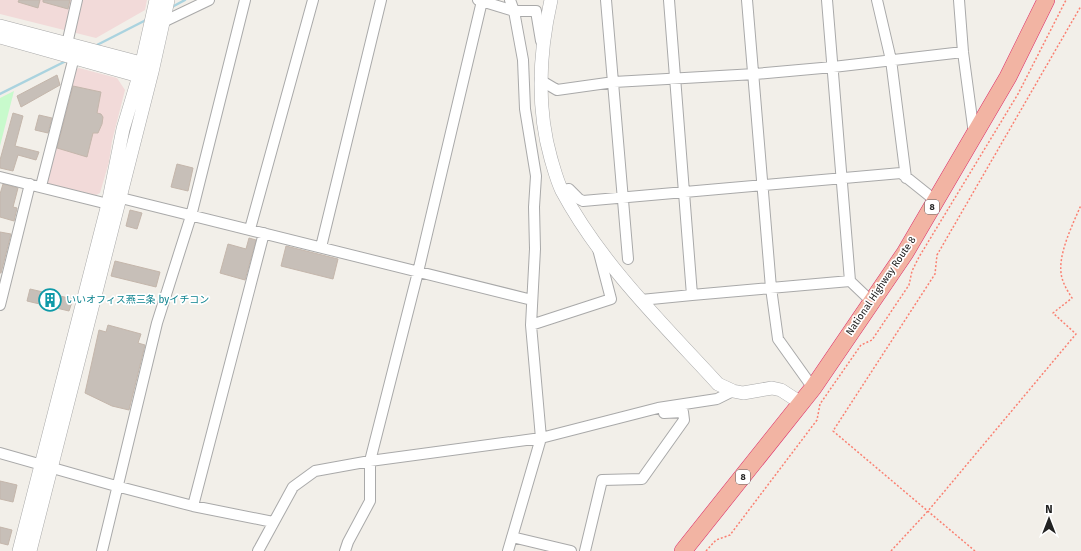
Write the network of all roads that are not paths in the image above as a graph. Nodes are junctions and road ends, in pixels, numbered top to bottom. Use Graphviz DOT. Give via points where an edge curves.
graph roads {
  1 [pos="77,0"];
  2 [pos="156,0"];
  3 [pos="168,0"];
  4 [pos="209,0"];
  5 [pos="246,0"];
  6 [pos="313,0"];
  7 [pos="381,0"];
  8 [pos="480,0"];
  9 [pos="510,0"];
  10 [pos="551,0"];
  11 [pos="606,0"];
  12 [pos="669,0"];
  13 [pos="748,0"];
  14 [pos="827,0"];
  15 [pos="877,0"];
  16 [pos="959,0"];
  17 [pos="1046,0"];
  18 [pos="514,11"];
  19 [pos="163,22"];
  20 [pos="0,26"];
  21 [pos="0,37"];
  22 [pos="542,46"];
  23 [pos="963,52"];
  24 [pos="73,54"];
  25 [pos="891,60"];
  26 [pos="833,67"];
  27 [pos="140,70"];
  28 [pos="152,72"];
  29 [pos="755,74"];
  30 [pos="675,78"];
  31 [pos="540,80"];
  32 [pos="614,82"];
  33 [pos="974,134"];
  34 [pos="0,177"];
  35 [pos="906,178"];
  36 [pos="843,179"];
  37 [pos="30,184"];
  38 [pos="41,186"];
  39 [pos="763,186"];
  40 [pos="562,190"];
  41 [pos="685,192"];
  42 [pos="120,198"];
  43 [pos="624,198"];
  44 [pos="936,201"];
  45 [pos="108,204"];
  46 [pos="191,216"];
  47 [pos="250,229"];
  48 [pos="264,234"];
  49 [pos="596,244"];
  50 [pos="321,247"];
  51 [pos="628,259"];
  52 [pos="418,272"];
  53 [pos="850,280"];
  54 [pos="771,288"];
  55 [pos="692,295"];
  56 [pos="532,300"];
  57 [pos="641,300"];
  58 [pos="872,302"];
  59 [pos="0,305"];
  60 [pos="531,325"];
  61 [pos="813,388"];
  62 [pos="732,392"];
  63 [pos="801,403"];
  64 [pos="655,409"];
  65 [pos="541,438"];
  66 [pos="0,453"];
  67 [pos="370,460"];
  68 [pos="46,465"];
  69 [pos="116,486"];
  70 [pos="193,506"];
  71 [pos="273,522"];
  72 [pos="512,537"];
  73 [pos="19,551"];
  74 [pos="30,551"];
  75 [pos="102,551"];
  76 [pos="258,551"];
  77 [pos="345,551"];
  78 [pos="508,551"];
  79 [pos="572,551"];
  80 [pos="585,551"];
  81 [pos="684,551"];
  1 -- 24 [label="street"];
  2 -- 27 [label="street"];
  3 -- 19 [label="street"];
  4 -- 19 [label="street"];
  5 -- 46 [label="street"];
  6 -- 47 [label="street"];
  7 -- 50 [label="street"];
  8 -- 18 [label="street"];
  8 -- 52 [label="street"];
  9 -- 18 [label="street"];
  10 -- 22 [label="street"];
  11 -- 32 [label="street"];
  12 -- 30 [label="street"];
  13 -- 29 [label="street"];
  14 -- 26 [label="street"];
  15 -- 25 [label="street"];
  16 -- 23 [label="street"];
  17 -- 33 [label="highway, National Highway Route 8 / 8" via="1008,77"];
  18 -- 22 [label="street" via="536,11"];
  18 -- 56 [label="street" via="523,60 524,109 536,176"];
  19 -- 28 [label="street"];
  20 -- 24 [label="street"];
  21 -- 24 [label="street"];
  22 -- 31 [label="street"];
  23 -- 25 [label="street"];
  23 -- 33 [label="street"];
  24 -- 27 [label="street"];
  24 -- 27 [label="street" via="96,51"];
  24 -- 38 [label="street"];
  25 -- 26 [label="street"];
  25 -- 35 [label="street"];
  26 -- 29 [label="street"];
  26 -- 36 [label="street"];
  27 -- 28 [label="street"];
  27 -- 45 [label="street" via="123,129"];
  28 -- 42 [label="street"];
  29 -- 30 [label="street"];
  29 -- 39 [label="street"];
  30 -- 32 [label="street"];
  30 -- 41 [label="street"];
  31 -- 32 [label="street" via="557,90"];
  31 -- 40 [label="street" via="544,134"];
  32 -- 43 [label="street"];
  33 -- 44 [label="highway, National Highway Route 8 / 8"];
  34 -- 37 [label="street"];
  35 -- 36 [label="street" via="901,173"];
  35 -- 44 [label="street"];
  36 -- 39 [label="street"];
  36 -- 53 [label="street"];
  37 -- 38 [label="street"];
  37 -- 59 [label="street"];
  38 -- 45 [label="street"];
  39 -- 41 [label="street"];
  39 -- 54 [label="street"];
  40 -- 43 [label="street" via="569,189 583,201"];
  40 -- 49 [label="street"];
  41 -- 43 [label="street"];
  41 -- 55 [label="street"];
  42 -- 45 [label="street"];
  42 -- 46 [label="street"];
  42 -- 68 [label="street"];
  43 -- 51 [label="street"];
  44 -- 58 [label="highway, National Highway Route 8 / 8"];
  45 -- 68 [label="street"];
  46 -- 47 [label="street"];
  46 -- 69 [label="street" via="156,323"];
  47 -- 48 [label="street"];
  48 -- 50 [label="street"];
  48 -- 70 [label="street"];
  49 -- 57 [label="street"];
  49 -- 60 [label="street" via="611,299"];
  50 -- 52 [label="street"];
  52 -- 56 [label="street"];
  52 -- 67 [label="street"];
  53 -- 54 [label="street"];
  53 -- 58 [label="street"];
  54 -- 55 [label="street"];
  54 -- 61 [label="street" via="778,339"];
  55 -- 57 [label="street"];
  56 -- 60 [label="street"];
  57 -- 62 [label="street" via="718,384"];
  58 -- 61 [label="highway, National Highway Route 8 / 8"];
  60 -- 65 [label="street"];
  61 -- 63 [label="highway, National Highway Route 8 / 8"];
  62 -- 63 [label="street" via="743,393 772,388 781,390"];
  62 -- 64 [label="street" via="717,399"];
  63 -- 81 [label="highway, National Highway Route 8 / 8"];
  64 -- 65 [label="street"];
  64 -- 80 [label="street" via="659,413 683,412 684,420 642,479 602,480"];
  65 -- 67 [label="street"];
  65 -- 72 [label="street"];
  66 -- 68 [label="street"];
  67 -- 71 [label="street" via="315,471 304,477 293,487"];
  67 -- 77 [label="street" via="370,500"];
  68 -- 69 [label="street"];
  68 -- 73 [label="street"];
  68 -- 74 [label="street"];
  69 -- 70 [label="street"];
  69 -- 75 [label="street"];
  70 -- 71 [label="street"];
  71 -- 76 [label="street"];
  72 -- 78 [label="street"];
  72 -- 79 [label="street"];
}
